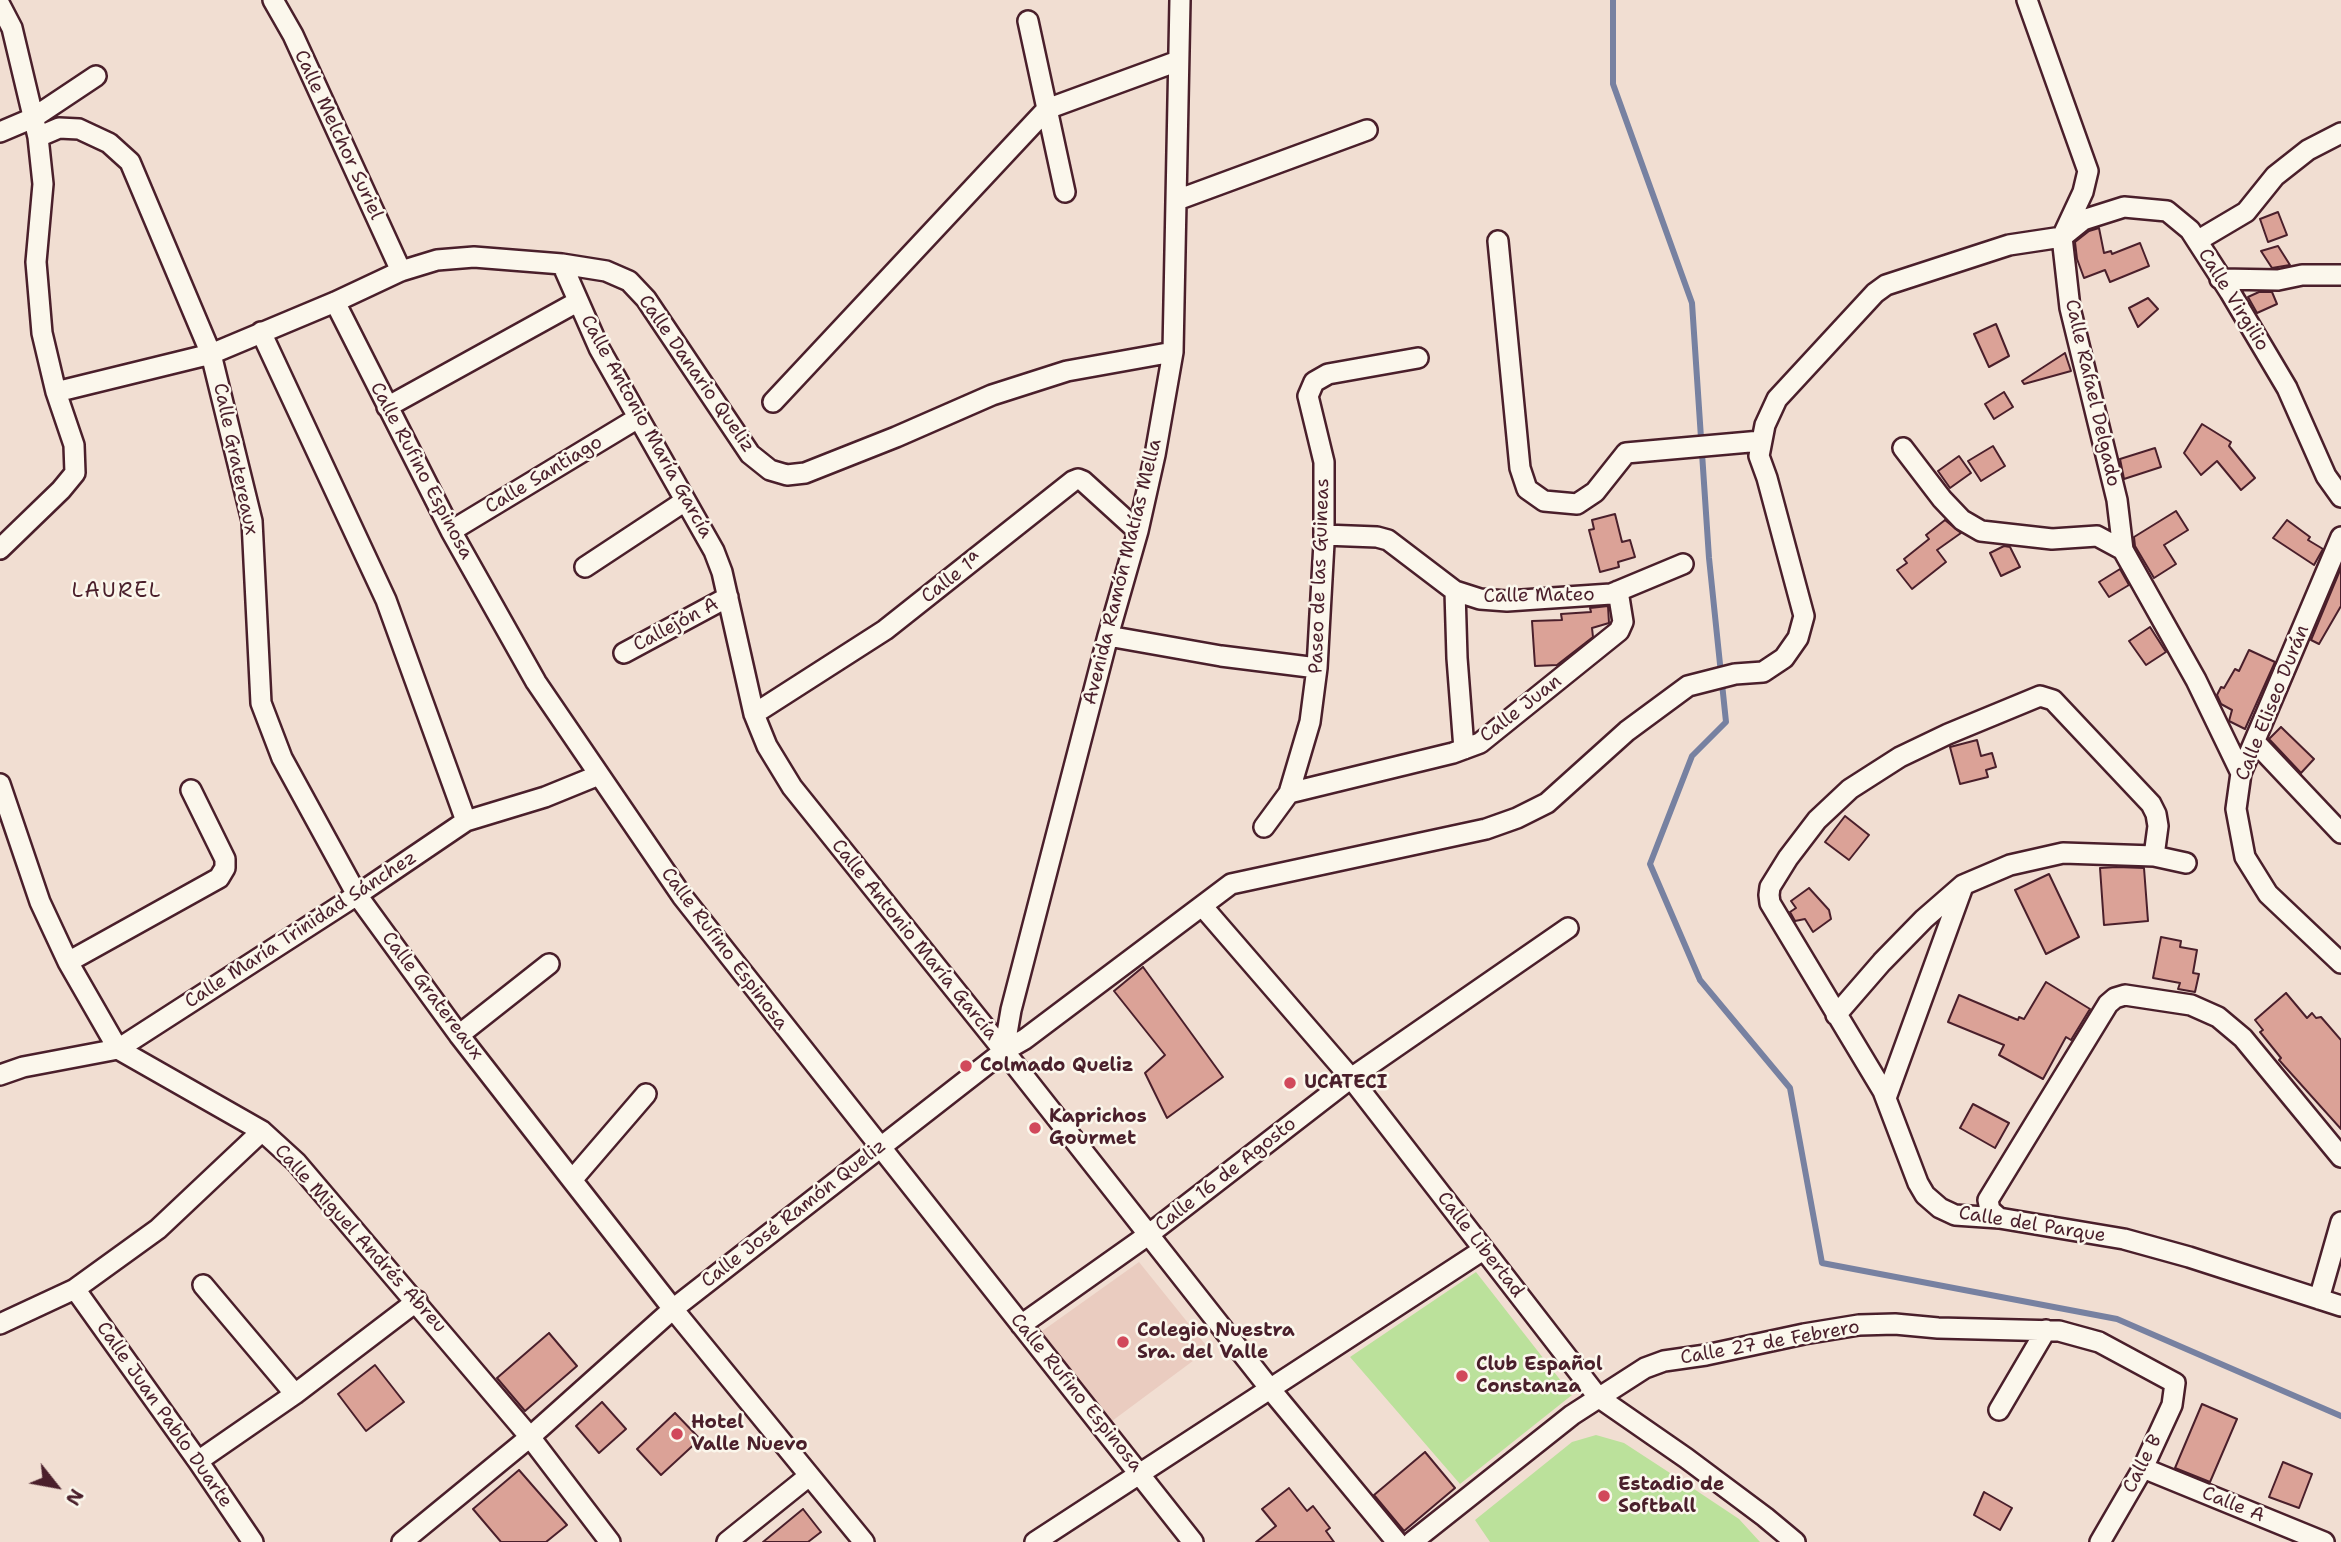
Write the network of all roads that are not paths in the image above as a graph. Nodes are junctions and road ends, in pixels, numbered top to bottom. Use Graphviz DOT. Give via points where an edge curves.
graph roads {
  1 [pos="274,0"];
  2 [pos="1180,0"];
  3 [pos="2027,0"];
  4 [pos="0,5"];
  5 [pos="1028,22"];
  6 [pos="1178,61"];
  7 [pos="96,76"];
  8 [pos="1047,109"];
  9 [pos="35,127"];
  10 [pos="1367,130"];
  11 [pos="0,132"];
  12 [pos="2341,133"];
  13 [pos="1065,192"];
  14 [pos="1177,200"];
  15 [pos="2062,237"];
  16 [pos="1498,241"];
  17 [pos="2197,242"];
  18 [pos="562,264"];
  19 [pos="401,271"];
  20 [pos="2341,275"];
  21 [pos="2220,279"];
  22 [pos="335,302"];
  23 [pos="577,302"];
  24 [pos="261,332"];
  25 [pos="1173,352"];
  26 [pos="211,354"];
  27 [pos="1418,358"];
  28 [pos="56,392"];
  29 [pos="773,402"];
  30 [pos="387,407"];
  31 [pos="638,418"];
  32 [pos="1761,441"];
  33 [pos="1903,448"];
  34 [pos="2341,497"];
  35 [pos="685,501"];
  36 [pos="451,531"];
  37 [pos="1138,531"];
  38 [pos="1324,535"];
  39 [pos="2341,537"];
  40 [pos="0,549"];
  41 [pos="2123,550"];
  42 [pos="1684,565"];
  43 [pos="585,567"];
  44 [pos="1455,590"];
  45 [pos="1618,592"];
  46 [pos="728,597"];
  47 [pos="1108,636"];
  48 [pos="624,653"];
  49 [pos="1318,668"];
  50 [pos="754,714"];
  51 [pos="2255,742"];
  52 [pos="1464,749"];
  53 [pos="2241,773"];
  54 [pos="599,775"];
  55 [pos="0,784"];
  56 [pos="191,790"];
  57 [pos="1289,793"];
  58 [pos="466,821"];
  59 [pos="1264,827"];
  60 [pos="2341,833"];
  61 [pos="2154,856"];
  62 [pos="2186,863"];
  63 [pos="1963,885"];
  64 [pos="357,895"];
  65 [pos="1203,907"];
  66 [pos="1568,928"];
  67 [pos="68,962"];
  68 [pos="2341,963"];
  69 [pos="549,964"];
  70 [pos="1836,1015"];
  71 [pos="459,1035"];
  72 [pos="118,1049"];
  73 [pos="1004,1051"];
  74 [pos="0,1075"];
  75 [pos="1351,1078"];
  76 [pos="646,1094"];
  77 [pos="1886,1098"];
  78 [pos="262,1131"];
  79 [pos="879,1147"];
  80 [pos="2341,1157"];
  81 [pos="572,1180"];
  82 [pos="1999,1218"];
  83 [pos="2341,1222"];
  84 [pos="1148,1235"];
  85 [pos="1483,1250"];
  86 [pos="203,1285"];
  87 [pos="75,1289"];
  88 [pos="2319,1299"];
  89 [pos="417,1301"];
  90 [pos="2341,1306"];
  91 [pos="673,1309"];
  92 [pos="0,1324"];
  93 [pos="1021,1325"];
  94 [pos="2046,1330"];
  95 [pos="2175,1383"];
  96 [pos="1271,1390"];
  97 [pos="295,1394"];
  98 [pos="1598,1397"];
  99 [pos="1999,1410"];
  100 [pos="530,1437"];
  101 [pos="198,1461"];
  102 [pos="2143,1468"];
  103 [pos="1141,1475"];
  104 [pos="809,1476"];
  105 [pos="253,1542"];
  106 [pos="402,1542"];
  107 [pos="610,1542"];
  108 [pos="727,1542"];
  109 [pos="864,1542"];
  110 [pos="1035,1542"];
  111 [pos="1194,1542"];
  112 [pos="1397,1542"];
  113 [pos="1412,1542"];
  114 [pos="1795,1542"];
  115 [pos="2100,1542"];
  116 [pos="2323,1542"];
  1 -- 19 [label="street, Calle Melchor Suriel"];
  2 -- 6 [label="street, Avenida Ramón Matías Mella"];
  3 -- 15 [label="street" via="2088,171 2084,192"];
  4 -- 9 [label="street" via="12,28"];
  5 -- 8 [label="street"];
  6 -- 8 [label="street"];
  6 -- 14 [label="street, Avenida Ramón Matías Mella"];
  7 -- 9 [label="street"];
  8 -- 13 [label="street"];
  8 -- 29 [label="street"];
  9 -- 11 [label="street"];
  9 -- 26 [label="street, Calle Gratereaux" via="79,129 109,143 130,162"];
  9 -- 28 [label="street" via="43,184 36,262 42,334"];
  10 -- 14 [label="street"];
  12 -- 17 [label="street" via="2308,150 2275,176 2246,212"];
  14 -- 25 [label="street, Avenida Ramón Matías Mella"];
  15 -- 17 [label="street, Calle Virgilio" via="2083,220 2124,207 2167,211"];
  15 -- 32 [label="street" via="2009,245 1886,285 1777,398"];
  15 -- 41 [label="street, Calle Rafael Delgado" via="2070,308 2117,500"];
  16 -- 32 [label="street" via="1520,468 1527,489 1544,501 1577,504 1595,492 1626,453"];
  17 -- 21 [label="street, Calle Virgilio"];
  18 -- 19 [label="street, Calle Danario Queliz" via="474,257 437,260"];
  18 -- 23 [label="street, Calle Antonio María García"];
  18 -- 25 [label="street, Calle Danario Queliz" via="606,271 629,281 646,299 750,454 770,470 787,475 805,473 992,395 1067,371"];
  19 -- 22 [label="street, Calle Danario Queliz"];
  20 -- 21 [label="street"];
  21 -- 34 [label="street, Calle Virgilio" via="2287,388 2326,476"];
  22 -- 24 [label="street, Calle Danario Queliz"];
  22 -- 30 [label="street, Calle Rufino Espinosa"];
  23 -- 30 [label="street"];
  23 -- 31 [label="street, Calle Antonio María García"];
  24 -- 26 [label="street, Calle Danario Queliz"];
  24 -- 58 [label="street" via="386,600"];
  25 -- 37 [label="street, Avenida Ramón Matías Mella"];
  26 -- 28 [label="street, Calle Danario Queliz"];
  26 -- 64 [label="street, Calle Gratereaux" via="252,521 261,703 282,758"];
  27 -- 38 [label="street, Paseo de las Guineas" via="1328,374 1314,382 1308,396 1324,462"];
  28 -- 40 [label="street" via="74,445 75,473"];
  30 -- 36 [label="street, Calle Rufino Espinosa"];
  31 -- 35 [label="street, Calle Antonio María García"];
  31 -- 36 [label="street, Calle Santiago"];
  32 -- 65 [label="street" via="1759,456 1804,616 1784,659 1763,672 1688,686 1627,731 1547,803 1517,818 1486,829 1231,884"];
  33 -- 41 [label="street" via="1942,499 1962,520 1981,531 2052,539 2097,536"];
  35 -- 43 [label="street"];
  35 -- 46 [label="street, Calle Antonio María García" via="714,551"];
  36 -- 54 [label="street, Calle Rufino Espinosa" via="536,682"];
  37 -- 47 [label="street, Avenida Ramón Matías Mella"];
  37 -- 50 [label="street, Calle 1ª" via="1083,481 1073,481 885,630"];
  38 -- 44 [label="street, Calle Mateo" via="1388,540"];
  38 -- 49 [label="street, Paseo de las Guineas"];
  39 -- 51 [label="street, Calle Eliseo Durán"];
  41 -- 53 [label="street, Calle Rafael Delgado" via="2196,680"];
  42 -- 45 [label="street, Calle Mateo"];
  44 -- 45 [label="street, Calle Mateo" via="1480,599 1507,600"];
  44 -- 52 [label="street"];
  45 -- 52 [label="street, Calle Juan" via="1623,622 1619,631 1495,733"];
  46 -- 48 [label="street, Callejón A"];
  46 -- 50 [label="street, Calle Antonio María García"];
  47 -- 49 [label="street"];
  47 -- 73 [label="street, Avenida Ramón Matías Mella"];
  49 -- 57 [label="street, Paseo de las Guineas" via="1310,722"];
  50 -- 73 [label="street, Calle Antonio María García" via="767,747 792,786"];
  51 -- 53 [label="street, Calle Eliseo Durán"];
  51 -- 60 [label="street"];
  52 -- 57 [label="street, Calle Juan"];
  53 -- 68 [label="street, Calle Eliseo Durán" via="2236,809 2245,857 2268,894"];
  54 -- 58 [label="street, Calle María Trinidad Sánchez"];
  54 -- 79 [label="street, Calle Rufino Espinosa" via="682,896"];
  55 -- 67 [label="street" via="40,902"];
  56 -- 67 [label="street" via="225,859 219,878"];
  57 -- 59 [label="street, Paseo de las Guineas"];
  58 -- 64 [label="street, Calle María Trinidad Sánchez"];
  61 -- 62 [label="street"];
  61 -- 63 [label="street" via="2063,853 2010,865"];
  61 -- 70 [label="street, Calle del Parque" via="2158,826 2151,804 2053,700 2040,696 1900,757 1850,789 1817,820 1770,887 1770,903"];
  63 -- 70 [label="street" via="1924,919"];
  63 -- 77 [label="street"];
  64 -- 71 [label="street, Calle Gratereaux"];
  64 -- 72 [label="street, Calle María Trinidad Sánchez"];
  65 -- 73 [label="street, Calle José Ramón Queliz"];
  65 -- 75 [label="street, Calle Libertad"];
  66 -- 75 [label="street, Calle 16 de Agosto"];
  67 -- 72 [label="street"];
  69 -- 71 [label="street"];
  70 -- 77 [label="street, Calle del Parque"];
  71 -- 81 [label="street, Calle Gratereaux"];
  72 -- 74 [label="street, Calle María Trinidad Sánchez"];
  72 -- 78 [label="street, Calle Miguel Andrés Abreu"];
  73 -- 79 [label="street, Calle José Ramón Queliz"];
  73 -- 84 [label="street, Calle Antonio María García"];
  75 -- 84 [label="street, Calle 16 de Agosto"];
  75 -- 85 [label="street, Calle Libertad"];
  76 -- 81 [label="street"];
  77 -- 82 [label="street, Calle del Parque" via="1925,1195 1955,1215"];
  78 -- 87 [label="street" via="158,1229"];
  78 -- 89 [label="street, Calle Miguel Andrés Abreu" via="296,1162"];
  79 -- 91 [label="street, Calle José Ramón Queliz"];
  79 -- 93 [label="street, Calle Rufino Espinosa"];
  80 -- 82 [label="street" via="2243,1038 2218,1017 2191,1005 2125,995 2108,1004 1988,1200 1990,1210"];
  81 -- 91 [label="street, Calle Gratereaux"];
  82 -- 88 [label="street, Calle del Parque" via="2124,1239"];
  83 -- 88 [label="street"];
  84 -- 93 [label="street, Calle 16 de Agosto"];
  84 -- 96 [label="street, Calle Antonio María García"];
  85 -- 96 [label="street"];
  85 -- 98 [label="street, Calle Libertad"];
  86 -- 97 [label="street"];
  87 -- 92 [label="street"];
  87 -- 101 [label="street, Calle Juan Pablo Duarte"];
  88 -- 90 [label="street, Calle del Parque"];
  89 -- 97 [label="street"];
  89 -- 100 [label="street, Calle Miguel Andrés Abreu"];
  91 -- 100 [label="street, Calle José Ramón Queliz"];
  91 -- 104 [label="street, Calle Gratereaux"];
  93 -- 103 [label="street, Calle Rufino Espinosa"];
  94 -- 95 [label="street, Calle 27 de Febrero" via="2099,1342"];
  94 -- 98 [label="street, Calle 27 de Febrero" via="1859,1325 1664,1361"];
  94 -- 99 [label="street"];
  95 -- 102 [label="street, Calle B" via="2172,1405"];
  96 -- 103 [label="street"];
  96 -- 112 [label="street, Calle Antonio María García"];
  97 -- 101 [label="street"];
  98 -- 113 [label="street, Calle 27 de Febrero"];
  98 -- 114 [label="street, Calle Libertad"];
  100 -- 106 [label="street, Calle José Ramón Queliz"];
  100 -- 107 [label="street, Calle Miguel Andrés Abreu"];
  101 -- 105 [label="street, Calle Juan Pablo Duarte"];
  102 -- 115 [label="street, Calle B"];
  102 -- 116 [label="street, Calle A"];
  103 -- 110 [label="street"];
  103 -- 111 [label="street, Calle Rufino Espinosa"];
  104 -- 108 [label="street"];
  104 -- 109 [label="street, Calle Gratereaux"];
}
